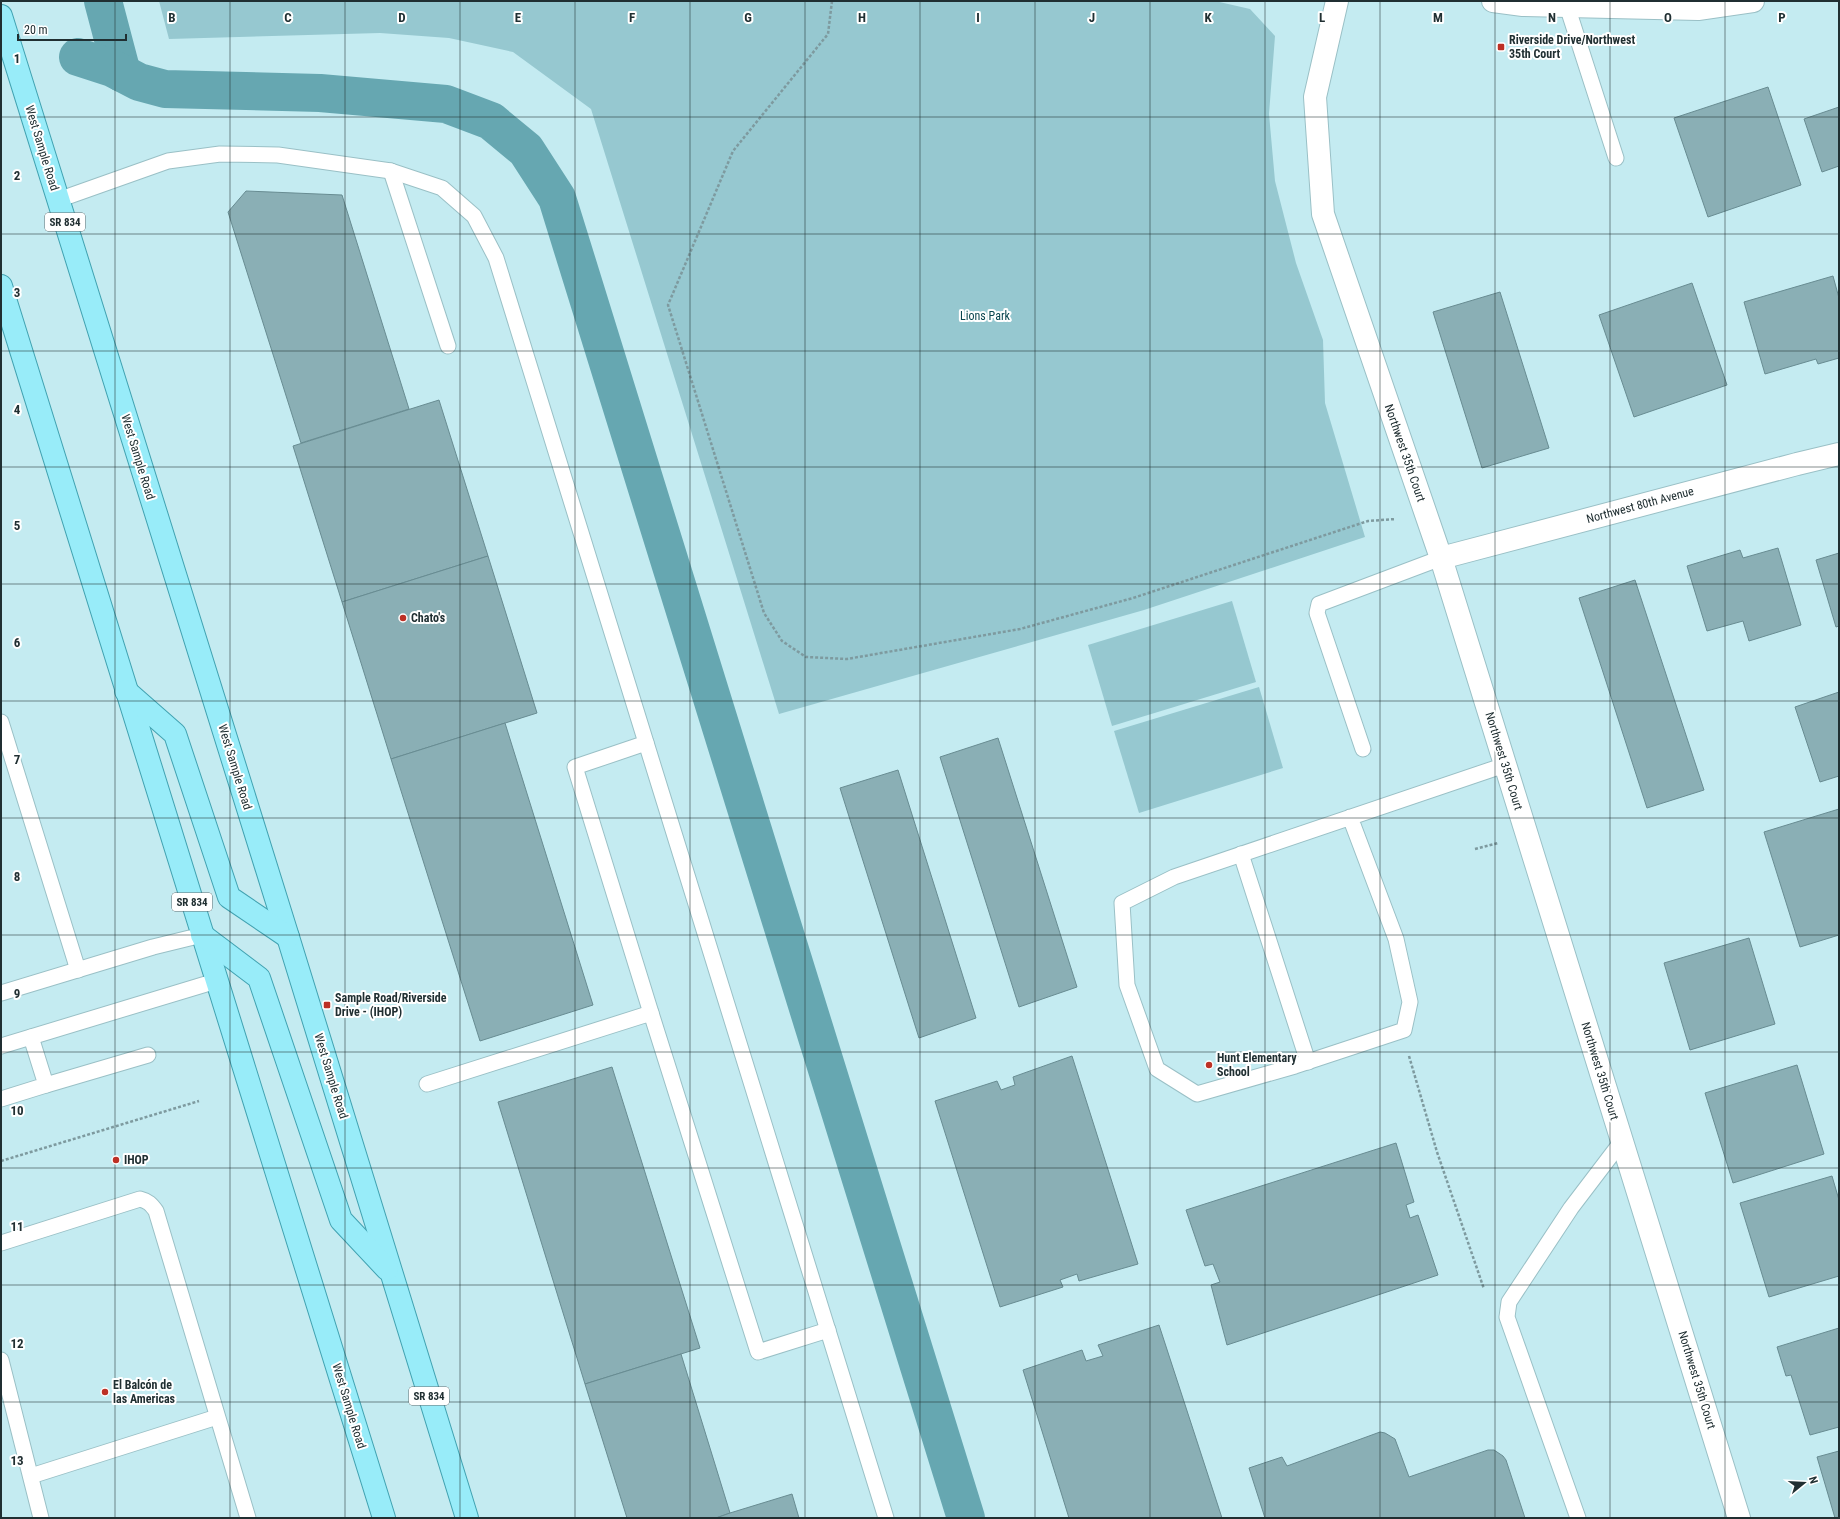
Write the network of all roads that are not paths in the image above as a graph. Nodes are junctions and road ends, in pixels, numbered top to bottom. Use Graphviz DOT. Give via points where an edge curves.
graph roads {
  1 [pos="1337,1"];
  2 [pos="1493,1"];
  3 [pos="1753,1"];
  4 [pos="1567,6"];
  5 [pos="1,16"];
  6 [pos="1616,158"];
  7 [pos="391,171"];
  8 [pos="58,200"];
  9 [pos="1,286"];
  10 [pos="448,346"];
  11 [pos="1839,454"];
  12 [pos="1441,558"];
  13 [pos="126,691"];
  14 [pos="1,722"];
  15 [pos="646,743"];
  16 [pos="5,747"];
  17 [pos="1363,749"];
  18 [pos="1505,765"];
  19 [pos="1350,816"];
  20 [pos="1241,854"];
  21 [pos="202,935"];
  22 [pos="288,937"];
  23 [pos="78,970"];
  24 [pos="216,981"];
  25 [pos="1,993"];
  26 [pos="651,1013"];
  27 [pos="30,1037"];
  28 [pos="1,1046"];
  29 [pos="148,1054"];
  30 [pos="1308,1062"];
  31 [pos="427,1084"];
  32 [pos="46,1086"];
  33 [pos="1,1099"];
  34 [pos="1622,1141"];
  35 [pos="1,1243"];
  36 [pos="391,1273"];
  37 [pos="828,1330"];
  38 [pos="1,1360"];
  39 [pos="217,1417"];
  40 [pos="31,1476"];
  41 [pos="41,1518"];
  42 [pos="248,1518"];
  43 [pos="384,1518"];
  44 [pos="466,1518"];
  45 [pos="886,1518"];
  46 [pos="1578,1518"];
  47 [pos="1739,1518"];
  1 -- 12 [label="street, Northwest 35th Court" via="1315,97 1323,214"];
  2 -- 4 [label="street"];
  3 -- 4 [label="street" via="1698,9"];
  4 -- 6 [label="lane"];
  5 -- 8 [label="main road, West Sample Road / SR 834"];
  7 -- 8 [label="lane" via="278,155 220,154 168,161"];
  7 -- 10 [label="lane"];
  7 -- 15 [label="lane" via="442,188 474,216 496,258"];
  8 -- 22 [label="main road, West Sample Road / SR 834"];
  9 -- 13 [label="main road, West Sample Road / SR 834"];
  11 -- 12 [label="street, Northwest 80th Avenue"];
  12 -- 17 [label="lane" via="1319,604 1317,613"];
  12 -- 18 [label="street, Northwest 35th Court"];
  13 -- 21 [label="main road, West Sample Road / SR 834"];
  13 -- 22 [label="main road" via="175,734 229,897"];
  14 -- 16 [label="lane"];
  15 -- 26 [label="lane" via="575,767"];
  15 -- 37 [label="lane"];
  16 -- 23 [label="lane"];
  18 -- 19 [label="lane"];
  18 -- 34 [label="street, Northwest 35th Court"];
  19 -- 20 [label="lane"];
  19 -- 30 [label="lane" via="1396,939 1410,1002 1404,1030"];
  20 -- 30 [label="lane"];
  20 -- 30 [label="lane" via="1174,877 1122,903 1127,985 1157,1069 1197,1094"];
  21 -- 23 [label="lane"];
  21 -- 24 [label="main road, West Sample Road / SR 834"];
  21 -- 36 [label="main road" via="259,978 341,1220"];
  22 -- 36 [label="main road, West Sample Road / SR 834"];
  23 -- 25 [label="lane"];
  24 -- 27 [label="lane"];
  24 -- 43 [label="main road, West Sample Road / SR 834"];
  26 -- 31 [label="lane"];
  26 -- 37 [label="lane" via="758,1352"];
  27 -- 28 [label="lane"];
  27 -- 32 [label="lane"];
  29 -- 32 [label="lane"];
  32 -- 33 [label="lane"];
  34 -- 46 [label="lane" via="1571,1208 1509,1302 1507,1317"];
  34 -- 47 [label="street, Northwest 35th Court"];
  35 -- 39 [label="lane" via="140,1199 152,1205"];
  36 -- 44 [label="main road, West Sample Road / SR 834"];
  37 -- 45 [label="lane"];
  38 -- 40 [label="lane"];
  39 -- 40 [label="lane"];
  39 -- 42 [label="lane"];
  40 -- 41 [label="lane"];
}
